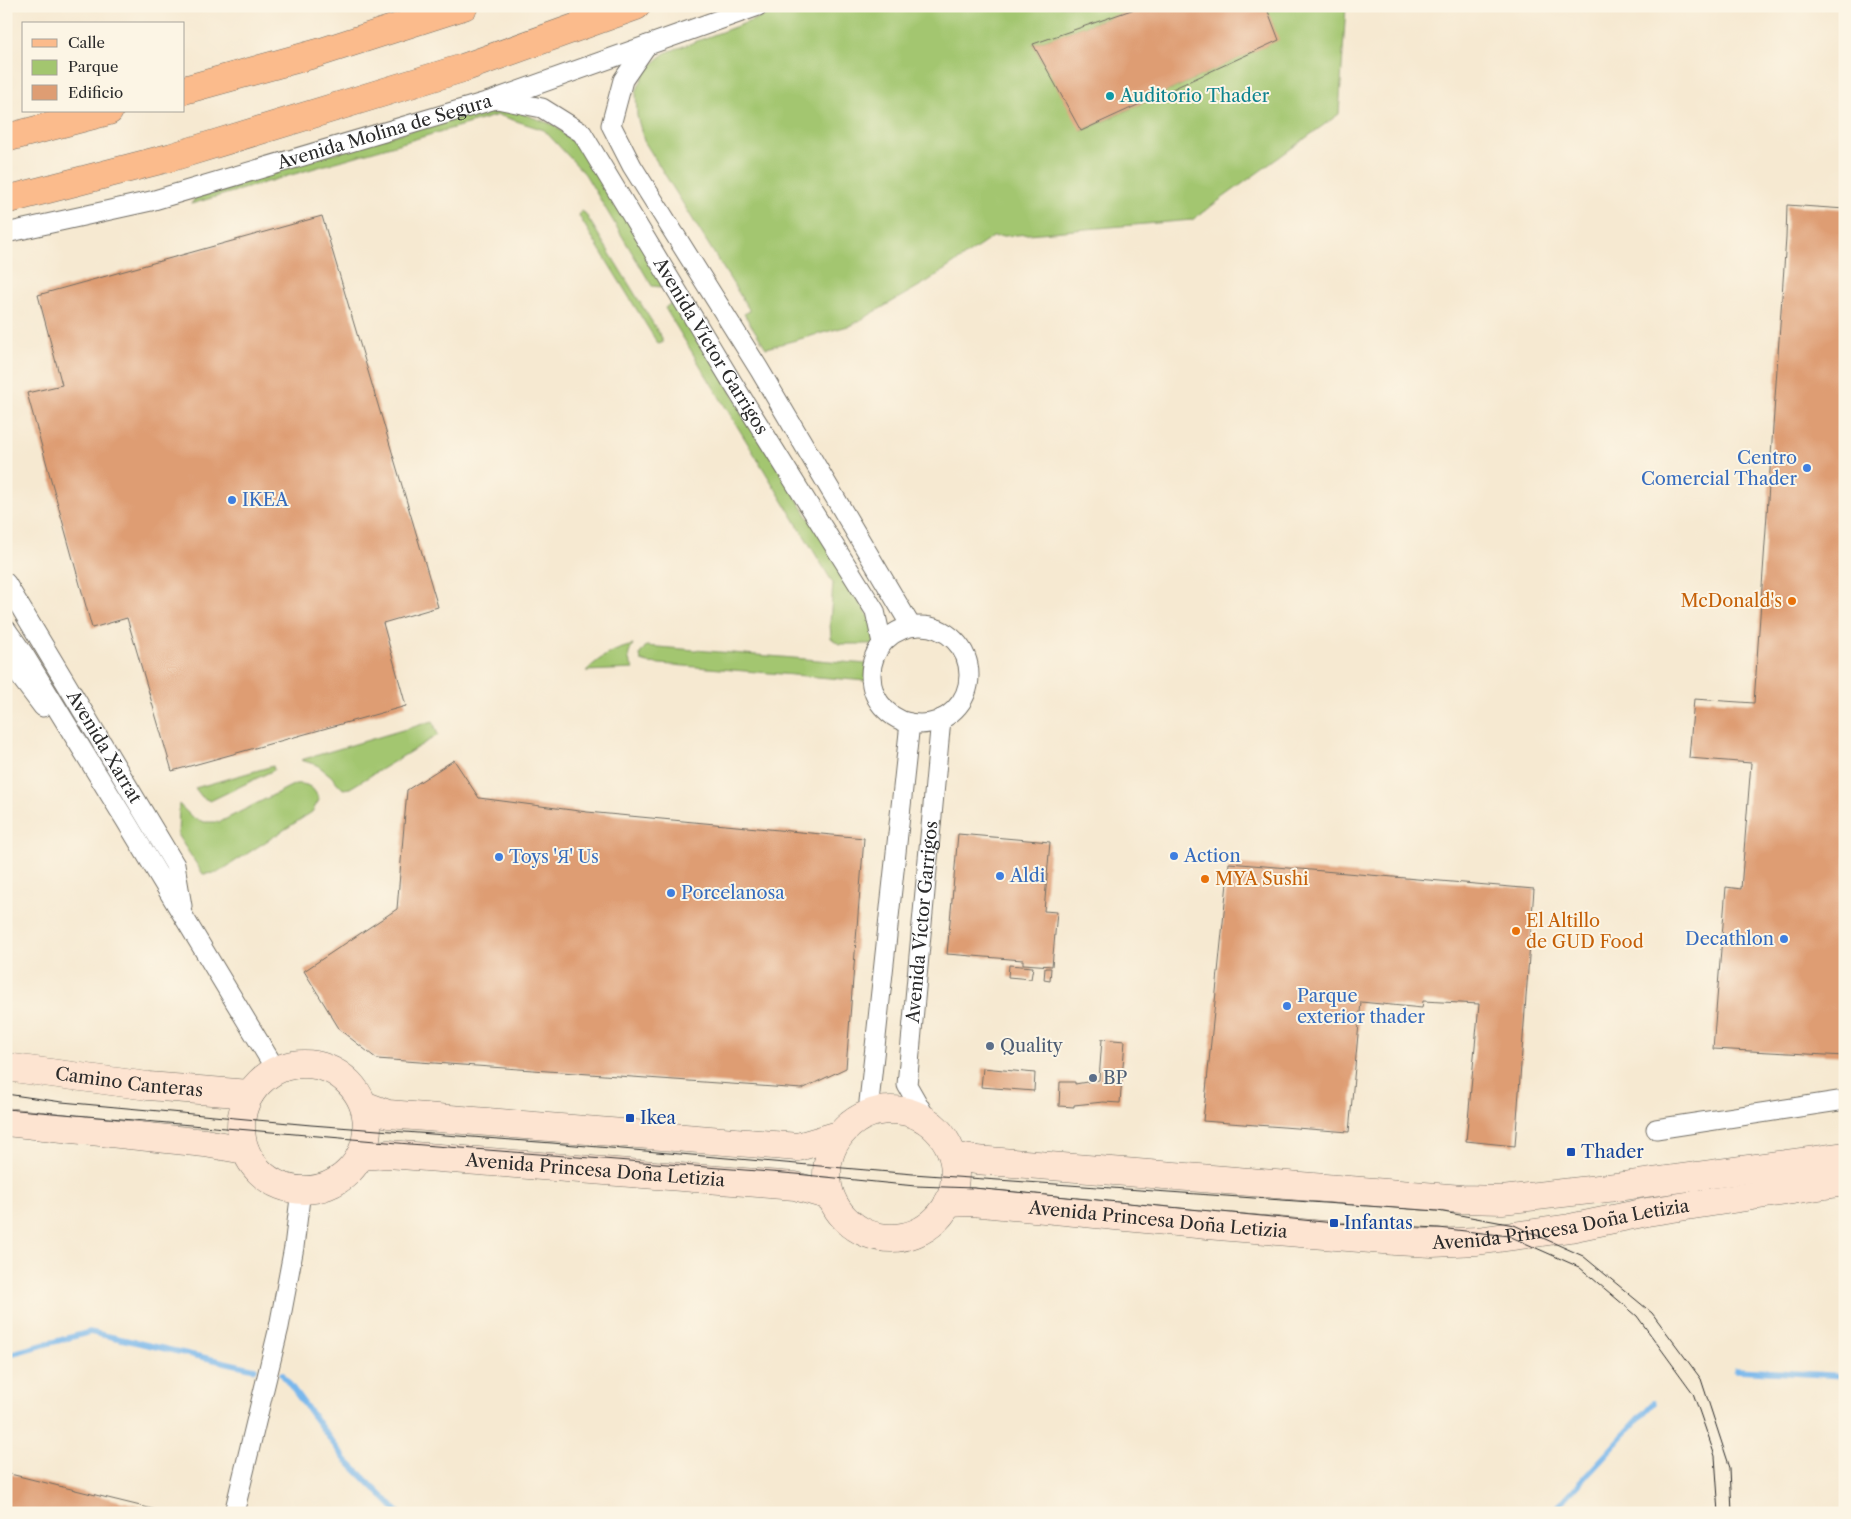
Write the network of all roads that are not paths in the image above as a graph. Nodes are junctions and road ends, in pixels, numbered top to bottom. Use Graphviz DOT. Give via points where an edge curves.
graph roads {
  1 [pos="464,6"];
  2 [pos="636,6"];
  3 [pos="758,6"];
  4 [pos="647,45"];
  5 [pos="185,90"];
  6 [pos="496,98"];
  7 [pos="106,112"];
  8 [pos="6,138"];
  9 [pos="6,200"];
  10 [pos="6,233"];
  11 [pos="6,583"];
  12 [pos="911,626"];
  13 [pos="6,629"];
  14 [pos="882,643"];
  15 [pos="6,658"];
  16 [pos="941,719"];
  17 [pos="910,723"];
  18 [pos="126,821"];
  19 [pos="184,917"];
  20 [pos="6,1067"];
  21 [pos="276,1070"];
  22 [pos="250,1094"];
  23 [pos="1845,1100"];
  24 [pos="364,1105"];
  25 [pos="875,1111"];
  26 [pos="927,1120"];
  27 [pos="6,1122"];
  28 [pos="1656,1129"];
  29 [pos="839,1136"];
  30 [pos="245,1150"];
  31 [pos="360,1156"];
  32 [pos="952,1156"];
  33 [pos="1845,1156"];
  34 [pos="1845,1182"];
  35 [pos="301,1190"];
  36 [pos="830,1196"];
  37 [pos="948,1203"];
  38 [pos="234,1513"];
  1 -- 5 [label="main road" via="318,53"];
  2 -- 9 [label="main road" via="463,68 172,157"];
  3 -- 4 [label="street, Avenida Molina de Segura"];
  4 -- 6 [label="street, Avenida Molina de Segura"];
  4 -- 12 [label="street, Avenida Víctor Garrigos" via="623,80 611,125 632,166 759,369"];
  6 -- 10 [label="street, Avenida Molina de Segura" via="151,200"];
  6 -- 14 [label="street, Avenida Víctor Garrigos" via="542,108 582,133 875,611"];
  7 -- 8 [label="main road"];
  11 -- 19 [label="street, Avenida Xarrat" via="175,865"];
  12 -- 14 [label="street" via="895,632"];
  12 -- 16 [label="street" via="928,625 944,631 957,642 966,657 969,674 965,694 955,709"];
  13 -- 18 [label="street, Avenida Xarrat"];
  14 -- 17 [label="street" via="873,658 870,674 873,691 881,706 894,717"];
  15 -- 18 [label="street, Avenida Xarrat"];
  16 -- 17 [label="street" via="925,724"];
  16 -- 26 [label="street, Avenida Víctor Garrigos" via="907,1085"];
  17 -- 25 [label="street, Avenida Víctor Garrigos" via="869,1102"];
  18 -- 19 [label="street, Avenida Xarrat"];
  19 -- 21 [label="street, Avenida Xarrat"];
  20 -- 22 [label="street, Camino Canteras" via="148,1086"];
  21 -- 22 [label="street"];
  21 -- 24 [label="street" via="302,1064 328,1068 343,1077"];
  22 -- 30 [label="street" via="241,1121"];
  23 -- 28 [label="street"];
  24 -- 29 [label="street" via="397,1115 798,1147"];
  24 -- 31 [label="street" via="368,1131"];
  25 -- 26 [label="street" via="897,1109"];
  25 -- 29 [label="street" via="855,1120"];
  26 -- 32 [label="street" via="944,1136"];
  27 -- 30 [label="street"];
  29 -- 36 [label="street" via="830,1153 826,1172"];
  30 -- 35 [label="street" via="258,1170 277,1184"];
  31 -- 35 [label="street" via="345,1175 325,1187"];
  31 -- 36 [label="street, Avenida Princesa Doña Letizia" via="388,1154 795,1186"];
  32 -- 33 [label="street, Avenida Princesa Doña Letizia" via="1502,1200"];
  32 -- 37 [label="street" via="955,1181"];
  34 -- 37 [label="street, Avenida Princesa Doña Letizia" via="1477,1241 1432,1243 972,1202"];
  35 -- 38 [label="street" via="279,1327"];
  36 -- 37 [label="street" via="855,1227 876,1236 899,1238 921,1231 939,1216"];
}
